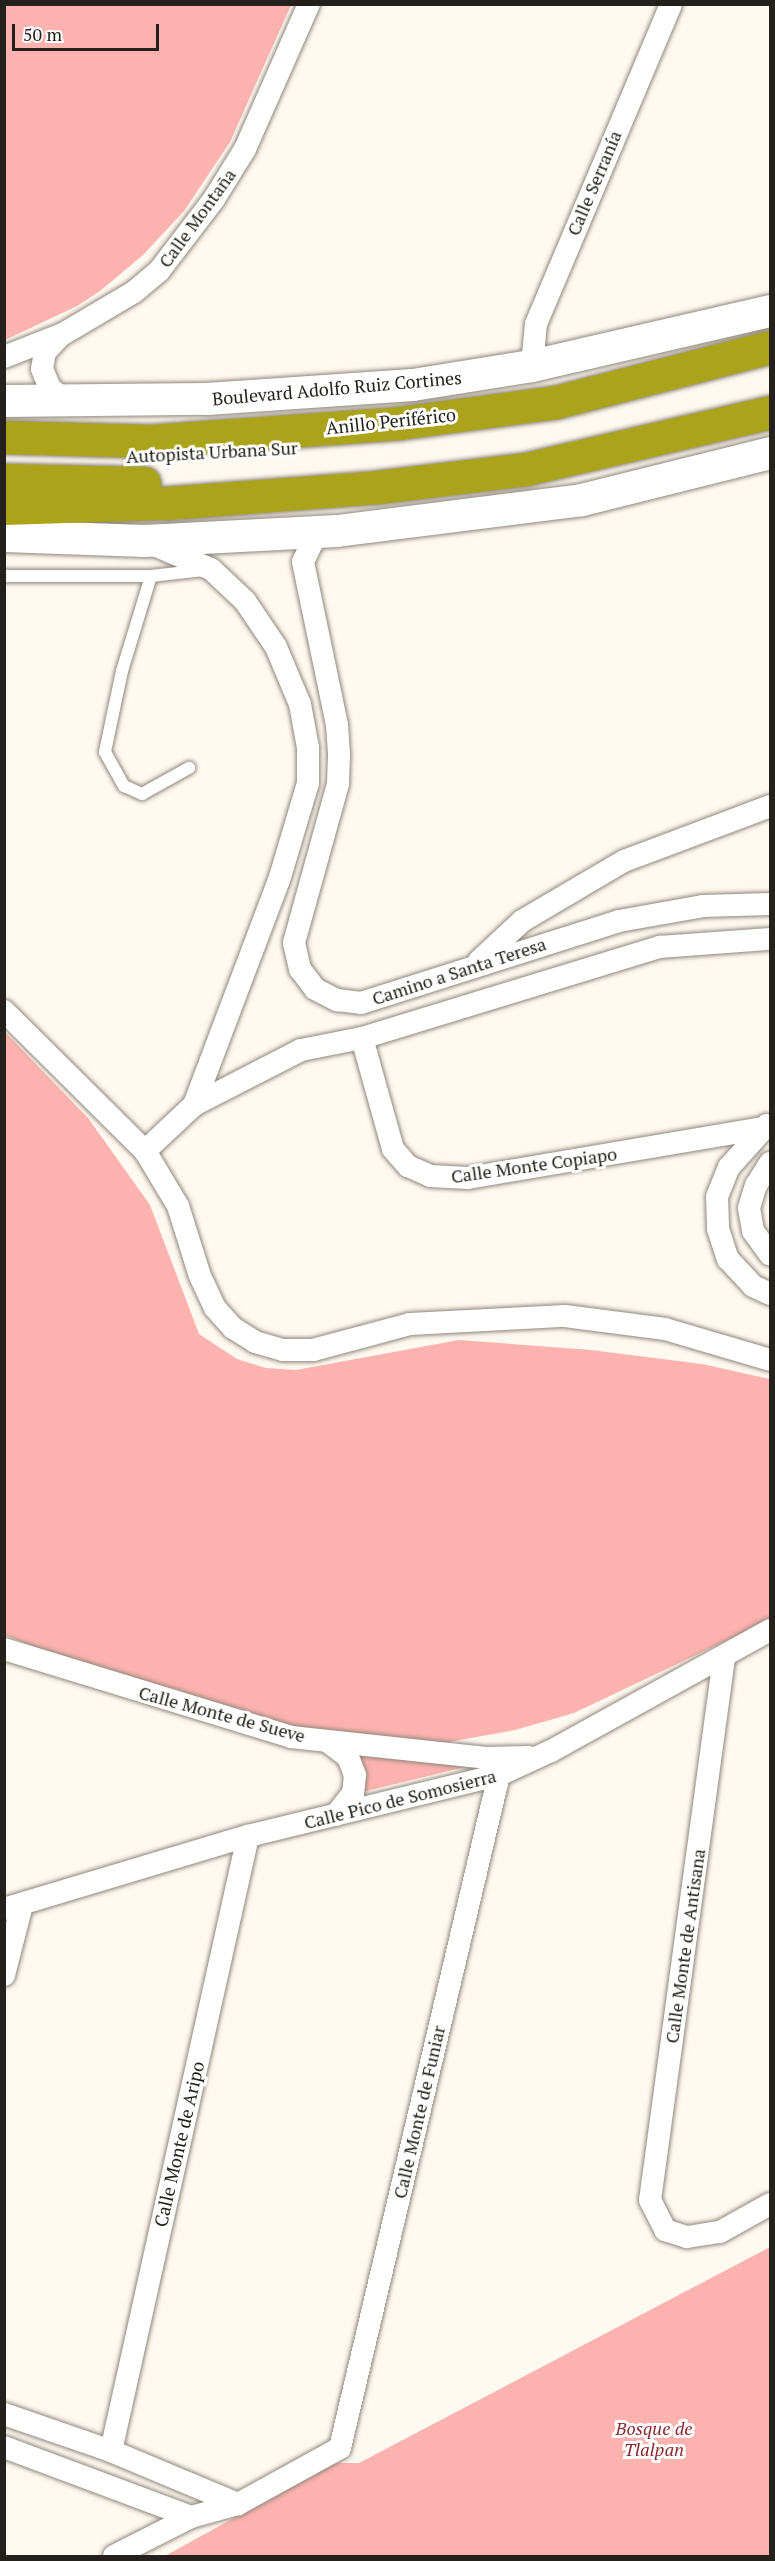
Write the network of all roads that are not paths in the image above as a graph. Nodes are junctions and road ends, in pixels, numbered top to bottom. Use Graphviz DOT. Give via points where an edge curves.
graph roads {
  1 [pos="309,4"];
  2 [pos="671,4"];
  3 [pos="771,312"];
  4 [pos="63,334"];
  5 [pos="771,341"];
  6 [pos="771,347"];
  7 [pos="4,357"];
  8 [pos="713,362"];
  9 [pos="771,365"];
  10 [pos="532,366"];
  11 [pos="771,394"];
  12 [pos="65,400"];
  13 [pos="4,401"];
  14 [pos="771,412"];
  15 [pos="4,437"];
  16 [pos="4,453"];
  17 [pos="771,453"];
  18 [pos="4,480"];
  19 [pos="4,508"];
  20 [pos="337,531"];
  21 [pos="4,536"];
  22 [pos="145,541"];
  23 [pos="210,569"];
  24 [pos="4,576"];
  25 [pos="151,576"];
  26 [pos="189,768"];
  27 [pos="771,806"];
  28 [pos="279,880"];
  29 [pos="309,895"];
  30 [pos="771,904"];
  31 [pos="771,939"];
  32 [pos="474,966"];
  33 [pos="4,1011"];
  34 [pos="362,1038"];
  35 [pos="194,1105"];
  36 [pos="767,1125"];
  37 [pos="145,1151"];
  38 [pos="771,1163"];
  39 [pos="771,1254"];
  40 [pos="771,1294"];
  41 [pos="771,1360"];
  42 [pos="771,1630"];
  43 [pos="4,1649"];
  44 [pos="724,1658"];
  45 [pos="326,1740"];
  46 [pos="551,1751"];
  47 [pos="499,1775"];
  48 [pos="336,1815"];
  49 [pos="248,1836"];
  50 [pos="13,1907"];
  51 [pos="4,1975"];
  52 [pos="771,2204"];
  53 [pos="4,2414"];
  54 [pos="4,2447"];
  55 [pos="111,2451"];
  56 [pos="238,2504"];
  57 [pos="191,2517"];
  58 [pos="114,2556"];
  1 -- 4 [label="street, Calle Montaña" via="245,149 179,247 134,292"];
  2 -- 10 [label="street, Calle Serranía" via="536,324"];
  3 -- 10 [label="main road, Boulevard Adolfo Ruiz Cortines"];
  4 -- 7 [label="street, Calle Montaña"];
  4 -- 12 [label="street" via="49,345 42,369 50,388"];
  5 -- 8 [label="highway"];
  6 -- 8 [label="highway, Anillo Periférico"];
  8 -- 15 [label="highway, Anillo Periférico" via="556,402 399,423 150,441"];
  9 -- 16 [label="highway, Autopista Urbana Sur" via="552,417 350,445 157,458"];
  10 -- 12 [label="main road, Boulevard Adolfo Ruiz Cortines" via="413,385 332,392"];
  11 -- 18 [label="highway, Autopista Urbana Sur" via="611,433 513,451 333,473 136,483"];
  12 -- 13 [label="main road, Boulevard Adolfo Ruiz Cortines"];
  14 -- 19 [label="highway" via="526,470 378,487 167,503"];
  17 -- 20 [label="main road" via="582,500"];
  20 -- 22 [label="main road"];
  20 -- 29 [label="street, Camino a Santa Teresa" via="314,539 303,562 335,714 339,755 338,784"];
  21 -- 22 [label="main road"];
  22 -- 23 [label="street, Camino a Santa Teresa"];
  23 -- 25 [label="lane"];
  23 -- 28 [label="street, Camino a Santa Teresa" via="245,601 276,647 300,704 308,748 308,783"];
  24 -- 25 [label="lane"];
  25 -- 26 [label="lane" via="122,671 105,752 124,786 142,795"];
  27 -- 32 [label="street" via="624,861 522,921"];
  28 -- 29 [label="street"];
  28 -- 35 [label="street, Camino a Santa Teresa"];
  29 -- 32 [label="street, Camino a Santa Teresa" via="294,943 296,956 307,980 337,1000 372,1000"];
  30 -- 32 [label="street, Camino a Santa Teresa" via="703,906 645,915"];
  31 -- 34 [label="street, Camino a Santa Teresa" via="660,947"];
  33 -- 37 [label="street"];
  34 -- 35 [label="street, Camino a Santa Teresa" via="302,1050"];
  34 -- 36 [label="street, Calle Monte Copiapo" via="393,1149 408,1166 430,1176 468,1178"];
  35 -- 37 [label="street, Camino a Santa Teresa"];
  36 -- 40 [label="street" via="729,1167 717,1197 718,1229 728,1259 753,1286"];
  37 -- 41 [label="street" via="178,1206 200,1276 215,1308 238,1332 269,1347 313,1350 399,1327 446,1320 565,1316 665,1329"];
  38 -- 39 [label="street" via="756,1185 749,1208 753,1231"];
  42 -- 44 [label="street, Calle Pico de Somosierra"];
  43 -- 45 [label="street, Calle Monte de Sueve" via="269,1731"];
  44 -- 46 [label="street, Calle Pico de Somosierra"];
  44 -- 52 [label="street, Calle Monte de Antisana" via="650,2200 665,2230 687,2237 720,2232"];
  45 -- 46 [label="street, Calle Monte de Sueve" via="486,1758 519,1758"];
  45 -- 48 [label="street" via="348,1757 355,1775 349,1802"];
  46 -- 47 [label="street, Calle Pico de Somosierra"];
  47 -- 48 [label="street, Calle Pico de Somosierra"];
  47 -- 56 [label="street, Calle Monte de Funiar" via="340,2448"];
  48 -- 49 [label="street, Calle Pico de Somosierra"];
  49 -- 50 [label="street, Calle Pico de Somosierra"];
  49 -- 55 [label="street, Calle Monte de Aripo"];
  50 -- 51 [label="street"];
  53 -- 55 [label="street"];
  54 -- 57 [label="street"];
  55 -- 56 [label="street"];
  56 -- 57 [label="street"];
  57 -- 58 [label="street"];
}
